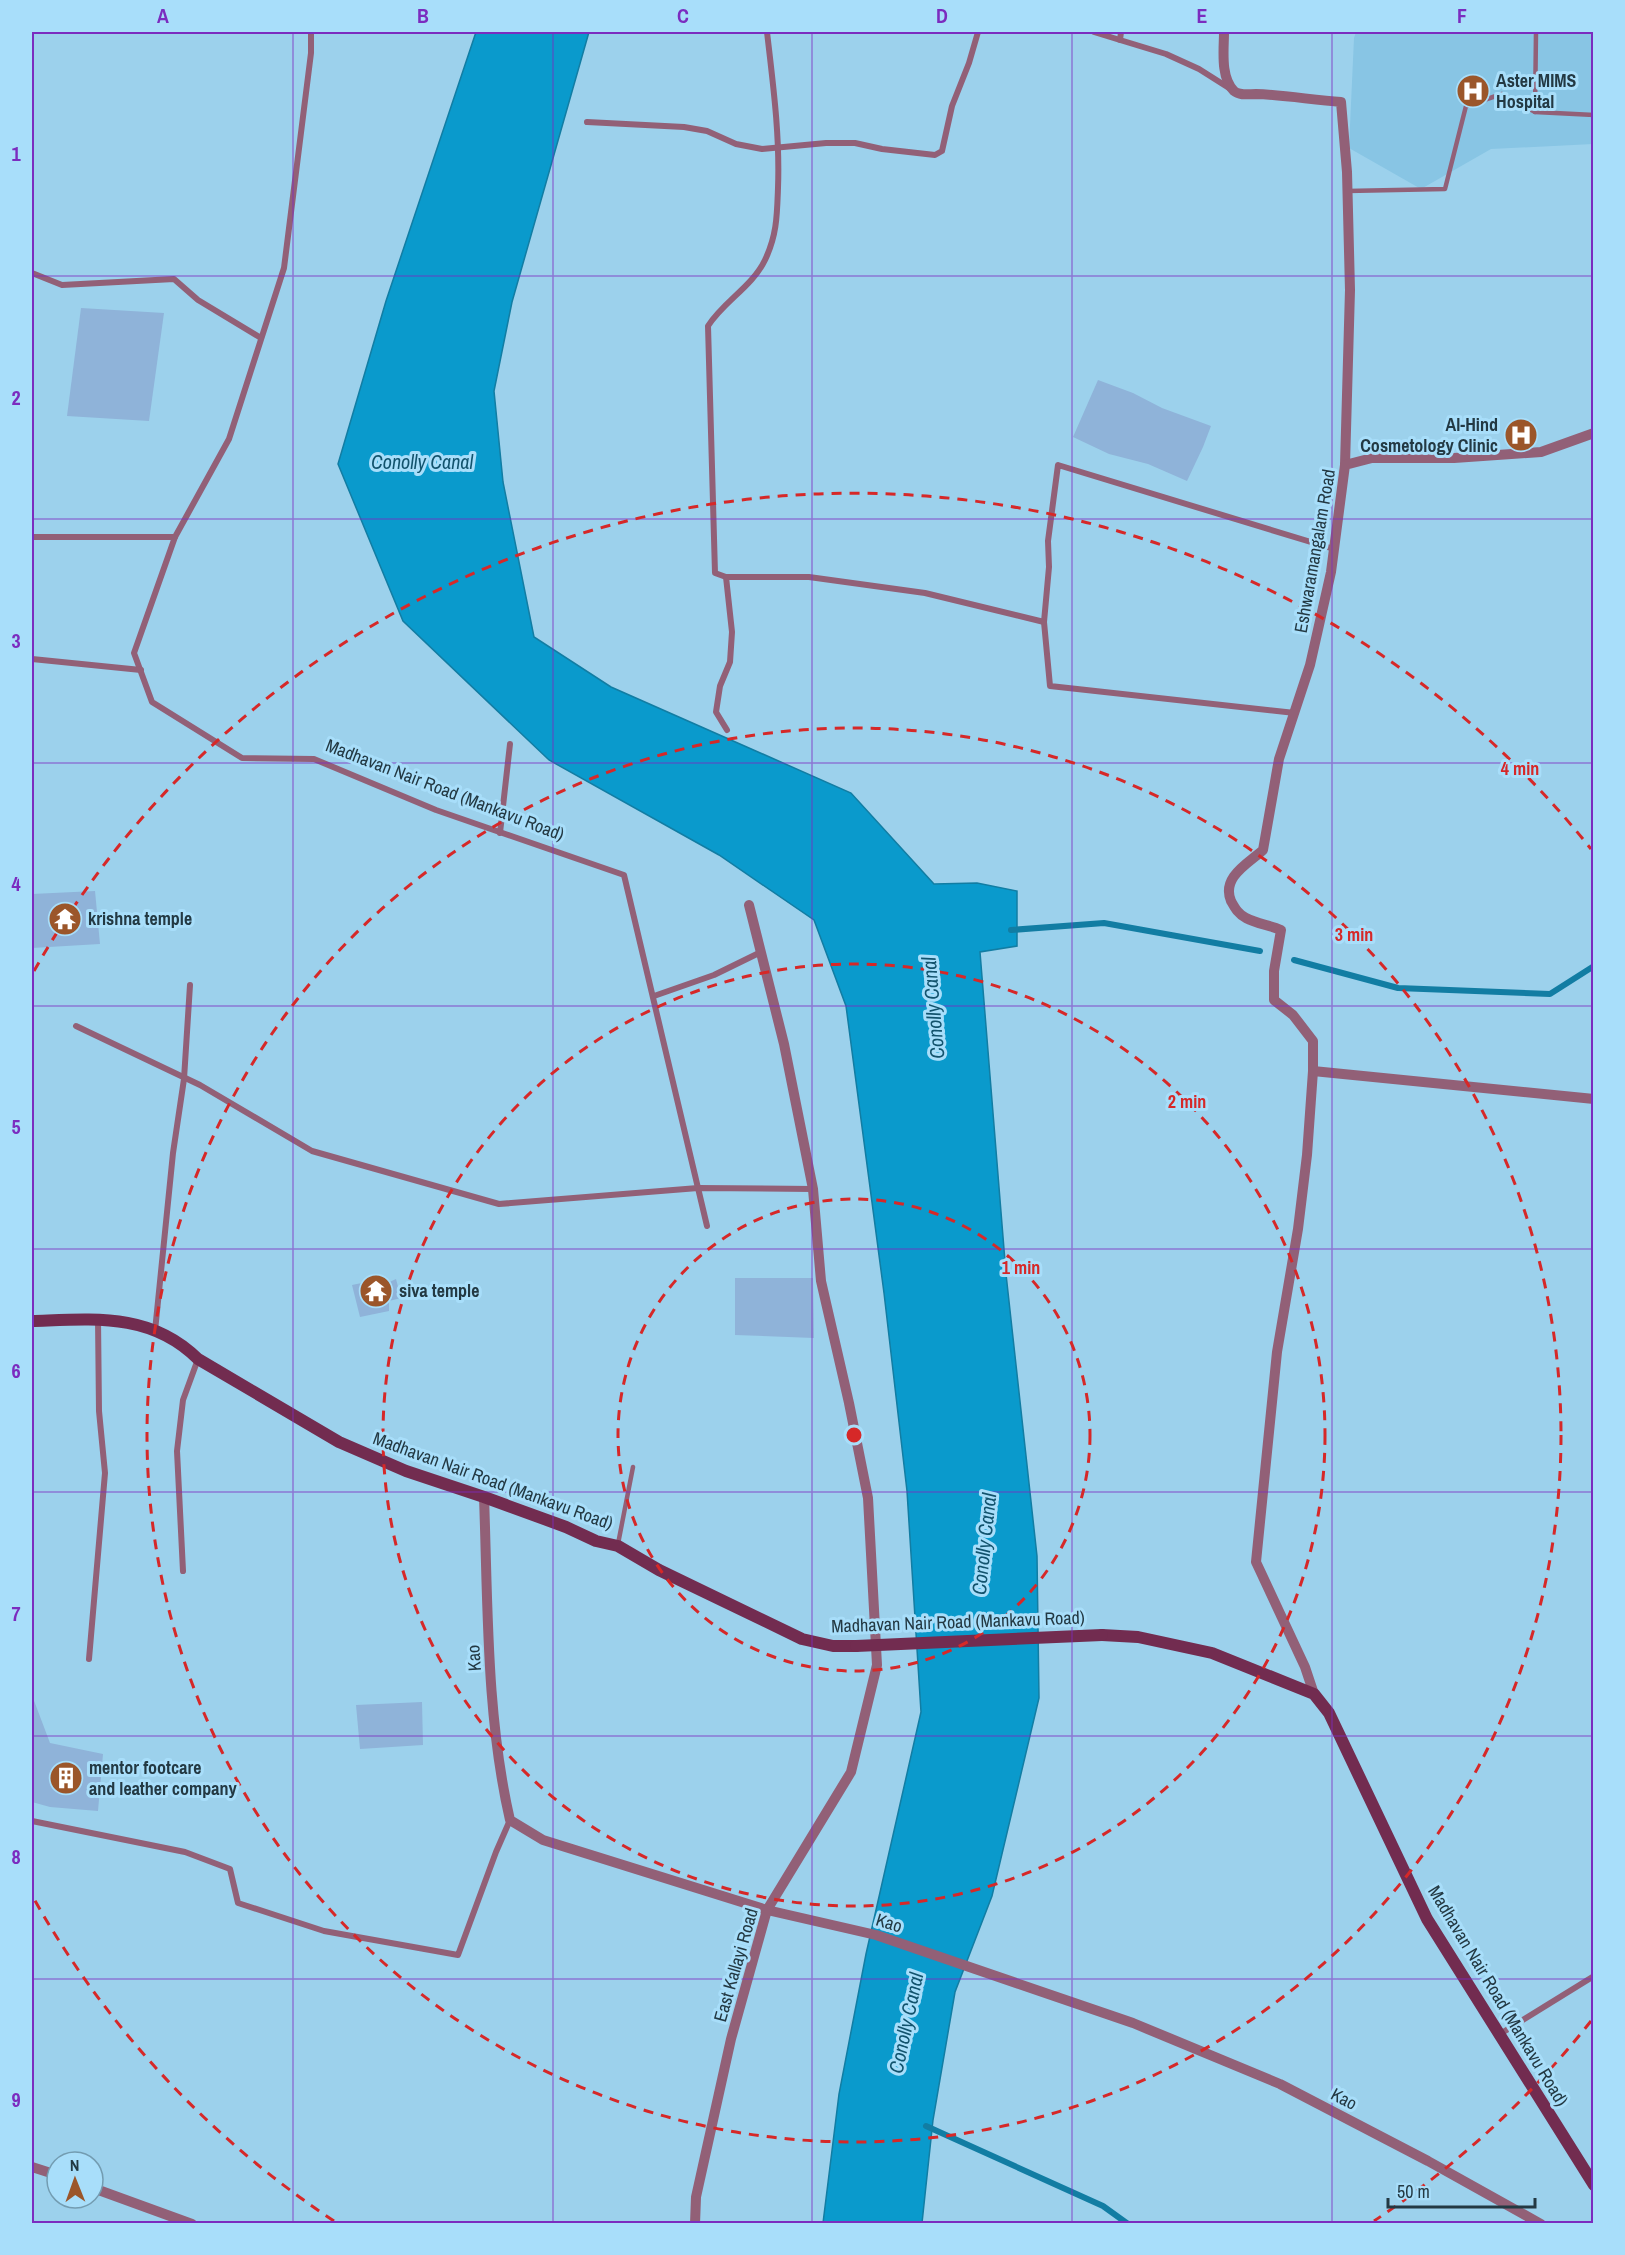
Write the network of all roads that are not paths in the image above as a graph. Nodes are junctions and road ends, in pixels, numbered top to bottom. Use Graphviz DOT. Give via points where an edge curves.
graph roads {
  1 [pos="311,32"];
  2 [pos="767,32"];
  3 [pos="978,32"];
  4 [pos="1094,32"];
  5 [pos="1121,32"];
  6 [pos="1224,32"];
  7 [pos="1536,32"];
  8 [pos="1120,40"];
  9 [pos="1234,91"];
  10 [pos="1535,112"];
  11 [pos="1593,115"];
  12 [pos="587,122"];
  13 [pos="780,147"];
  14 [pos="1347,191"];
  15 [pos="32,273"];
  16 [pos="261,338"];
  17 [pos="1593,433"];
  18 [pos="1345,465"];
  19 [pos="32,537"];
  20 [pos="176,537"];
  21 [pos="1334,549"];
  22 [pos="726,577"];
  23 [pos="1044,622"];
  24 [pos="32,659"];
  25 [pos="141,670"];
  26 [pos="1295,712"];
  27 [pos="727,730"];
  28 [pos="510,744"];
  29 [pos="500,832"];
  30 [pos="749,905"];
  31 [pos="761,952"];
  32 [pos="190,985"];
  33 [pos="654,996"];
  34 [pos="76,1026"];
  35 [pos="1313,1071"];
  36 [pos="184,1079"];
  37 [pos="1593,1099"];
  38 [pos="698,1188"];
  39 [pos="813,1189"];
  40 [pos="707,1226"];
  41 [pos="98,1318"];
  42 [pos="32,1321"];
  43 [pos="155,1331"];
  44 [pos="198,1359"];
  45 [pos="633,1467"];
  46 [pos="484,1497"];
  47 [pos="618,1546"];
  48 [pos="183,1571"];
  49 [pos="89,1659"];
  50 [pos="1314,1694"];
  51 [pos="510,1820"];
  52 [pos="32,1821"];
  53 [pos="767,1910"];
  54 [pos="1593,1976"];
  55 [pos="1499,2035"];
  56 [pos="1593,2185"];
  57 [pos="105,2192"];
  58 [pos="192,2223"];
  59 [pos="695,2223"];
  60 [pos="1541,2223"];
  1 -- 16 [label="street, Madhavan Nair Road (Mankavu Road)" via="284,268"];
  2 -- 13 [label="street"];
  3 -- 13 [label="street" via="952,106 942,151 935,155 855,143"];
  4 -- 8 [label="street"];
  5 -- 8 [label="street"];
  6 -- 9 [label="street" via="1224,64"];
  7 -- 10 [label="lane"];
  8 -- 9 [label="street" via="1166,54"];
  9 -- 14 [label="street" via="1241,95 1341,102"];
  10 -- 11 [label="lane"];
  10 -- 14 [label="lane" via="1502,94 1466,106 1445,189"];
  12 -- 13 [label="street" via="684,127 707,131 736,144"];
  13 -- 22 [label="street" via="777,231 765,261 748,286 717,312 708,326 713,568"];
  14 -- 18 [label="street" via="1350,290"];
  15 -- 16 [label="street" via="62,285 174,279 198,300"];
  16 -- 20 [label="street, Madhavan Nair Road (Mankavu Road)" via="229,439"];
  17 -- 18 [label="street, Eshwaramangalam Road" via="1541,452 1372,458"];
  18 -- 21 [label="street, Eshwaramangalam Road"];
  19 -- 20 [label="street"];
  20 -- 25 [label="street, Madhavan Nair Road (Mankavu Road)" via="134,653"];
  21 -- 23 [label="street" via="1058,465 1048,541"];
  21 -- 26 [label="street, Eshwaramangalam Road" via="1310,665"];
  22 -- 23 [label="street" via="809,577 925,593"];
  22 -- 27 [label="street" via="731,652 716,712"];
  23 -- 26 [label="street" via="1050,687"];
  24 -- 25 [label="street"];
  25 -- 29 [label="street, Madhavan Nair Road (Mankavu Road)" via="152,702 242,758 314,759"];
  26 -- 35 [label="street, Eshwaramangalam Road" via="1279,759 1263,850 1240,868 1228,889 1239,914 1281,930 1274,1000 1293,1014 1313,1041"];
  28 -- 29 [label="street"];
  29 -- 33 [label="street, Madhavan Nair Road (Mankavu Road)" via="624,875"];
  30 -- 31 [label="street, East Kallayi Road"];
  31 -- 33 [label="street" via="714,975"];
  31 -- 39 [label="street, East Kallayi Road"];
  32 -- 36 [label="street"];
  33 -- 38 [label="street, Madhavan Nair Road (Mankavu Road)"];
  34 -- 36 [label="street"];
  35 -- 37 [label="street"];
  35 -- 50 [label="street" via="1303,1187 1277,1352 1256,1562"];
  36 -- 38 [label="street" via="312,1152 499,1204"];
  36 -- 43 [label="street"];
  38 -- 39 [label="street"];
  38 -- 40 [label="street, Madhavan Nair Road (Mankavu Road)"];
  39 -- 53 [label="street, East Kallayi Road" via="821,1281 867,1498 877,1665 851,1772"];
  41 -- 42 [label="main road, Madhavan Nair Road (Mankavu Road)"];
  41 -- 43 [label="main road, Madhavan Nair Road (Mankavu Road)" via="130,1322"];
  41 -- 49 [label="street" via="99,1411 105,1473"];
  43 -- 44 [label="main road, Madhavan Nair Road (Mankavu Road)" via="185,1346"];
  44 -- 46 [label="main road, Madhavan Nair Road (Mankavu Road)" via="339,1442 406,1471"];
  44 -- 48 [label="street" via="183,1400 177,1451"];
  45 -- 47 [label="lane"];
  46 -- 47 [label="main road, Madhavan Nair Road (Mankavu Road)"];
  46 -- 51 [label="street, Kao" via="489,1650"];
  47 -- 50 [label="main road, Madhavan Nair Road (Mankavu Road), bridge" via="802,1639 833,1646 1102,1635 1138,1637 1212,1653"];
  50 -- 55 [label="main road, Madhavan Nair Road (Mankavu Road)" via="1329,1713 1427,1919"];
  51 -- 52 [label="street" via="458,1955 324,1931 238,1903 230,1869 185,1852"];
  51 -- 53 [label="street, Kao" via="543,1840"];
  53 -- 59 [label="street, East Kallayi Road" via="731,2039 696,2197"];
  53 -- 60 [label="street, Kao" via="876,1935 1133,2024 1280,2084"];
  54 -- 55 [label="street"];
  55 -- 56 [label="main road, Madhavan Nair Road (Mankavu Road)"];
  57 -- 58 [label="street"];
}
